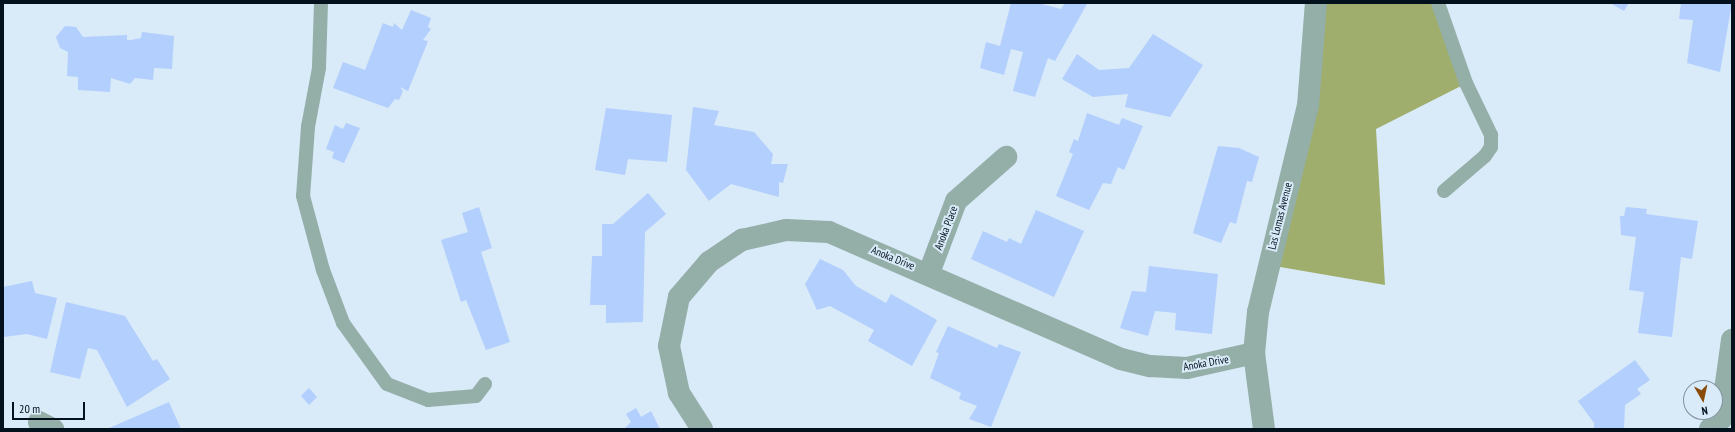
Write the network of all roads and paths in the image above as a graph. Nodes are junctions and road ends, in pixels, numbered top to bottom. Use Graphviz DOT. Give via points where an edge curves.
graph roads {
  1 [pos="321,3"];
  2 [pos="1316,3"];
  3 [pos="1438,3"];
  4 [pos="1006,157"];
  5 [pos="1444,191"];
  6 [pos="929,273"];
  7 [pos="1732,340"];
  8 [pos="1254,353"];
  9 [pos="484,384"];
  10 [pos="1716,424"];
  11 [pos="702,429"];
  12 [pos="1264,429"];
  1 -- 9 [label="lane" via="319,68 308,127 303,196 323,270 343,323 387,384 428,400 476,396"];
  2 -- 8 [label="street, Las Lomas Avenue" via="1308,106 1272,242"];
  3 -- 5 [label="lane" via="1466,83 1491,134 1491,147 1485,156"];
  4 -- 6 [label="street, Anoka Place" via="956,201"];
  6 -- 8 [label="street, Anoka Drive" via="1121,359 1150,366 1187,368"];
  6 -- 11 [label="street, Anoka Drive" via="829,232 786,230 742,240 722,253 710,262 679,297 669,346 679,393"];
  7 -- 10 [label="street"];
  8 -- 12 [label="street, Las Lomas Avenue"];
}
